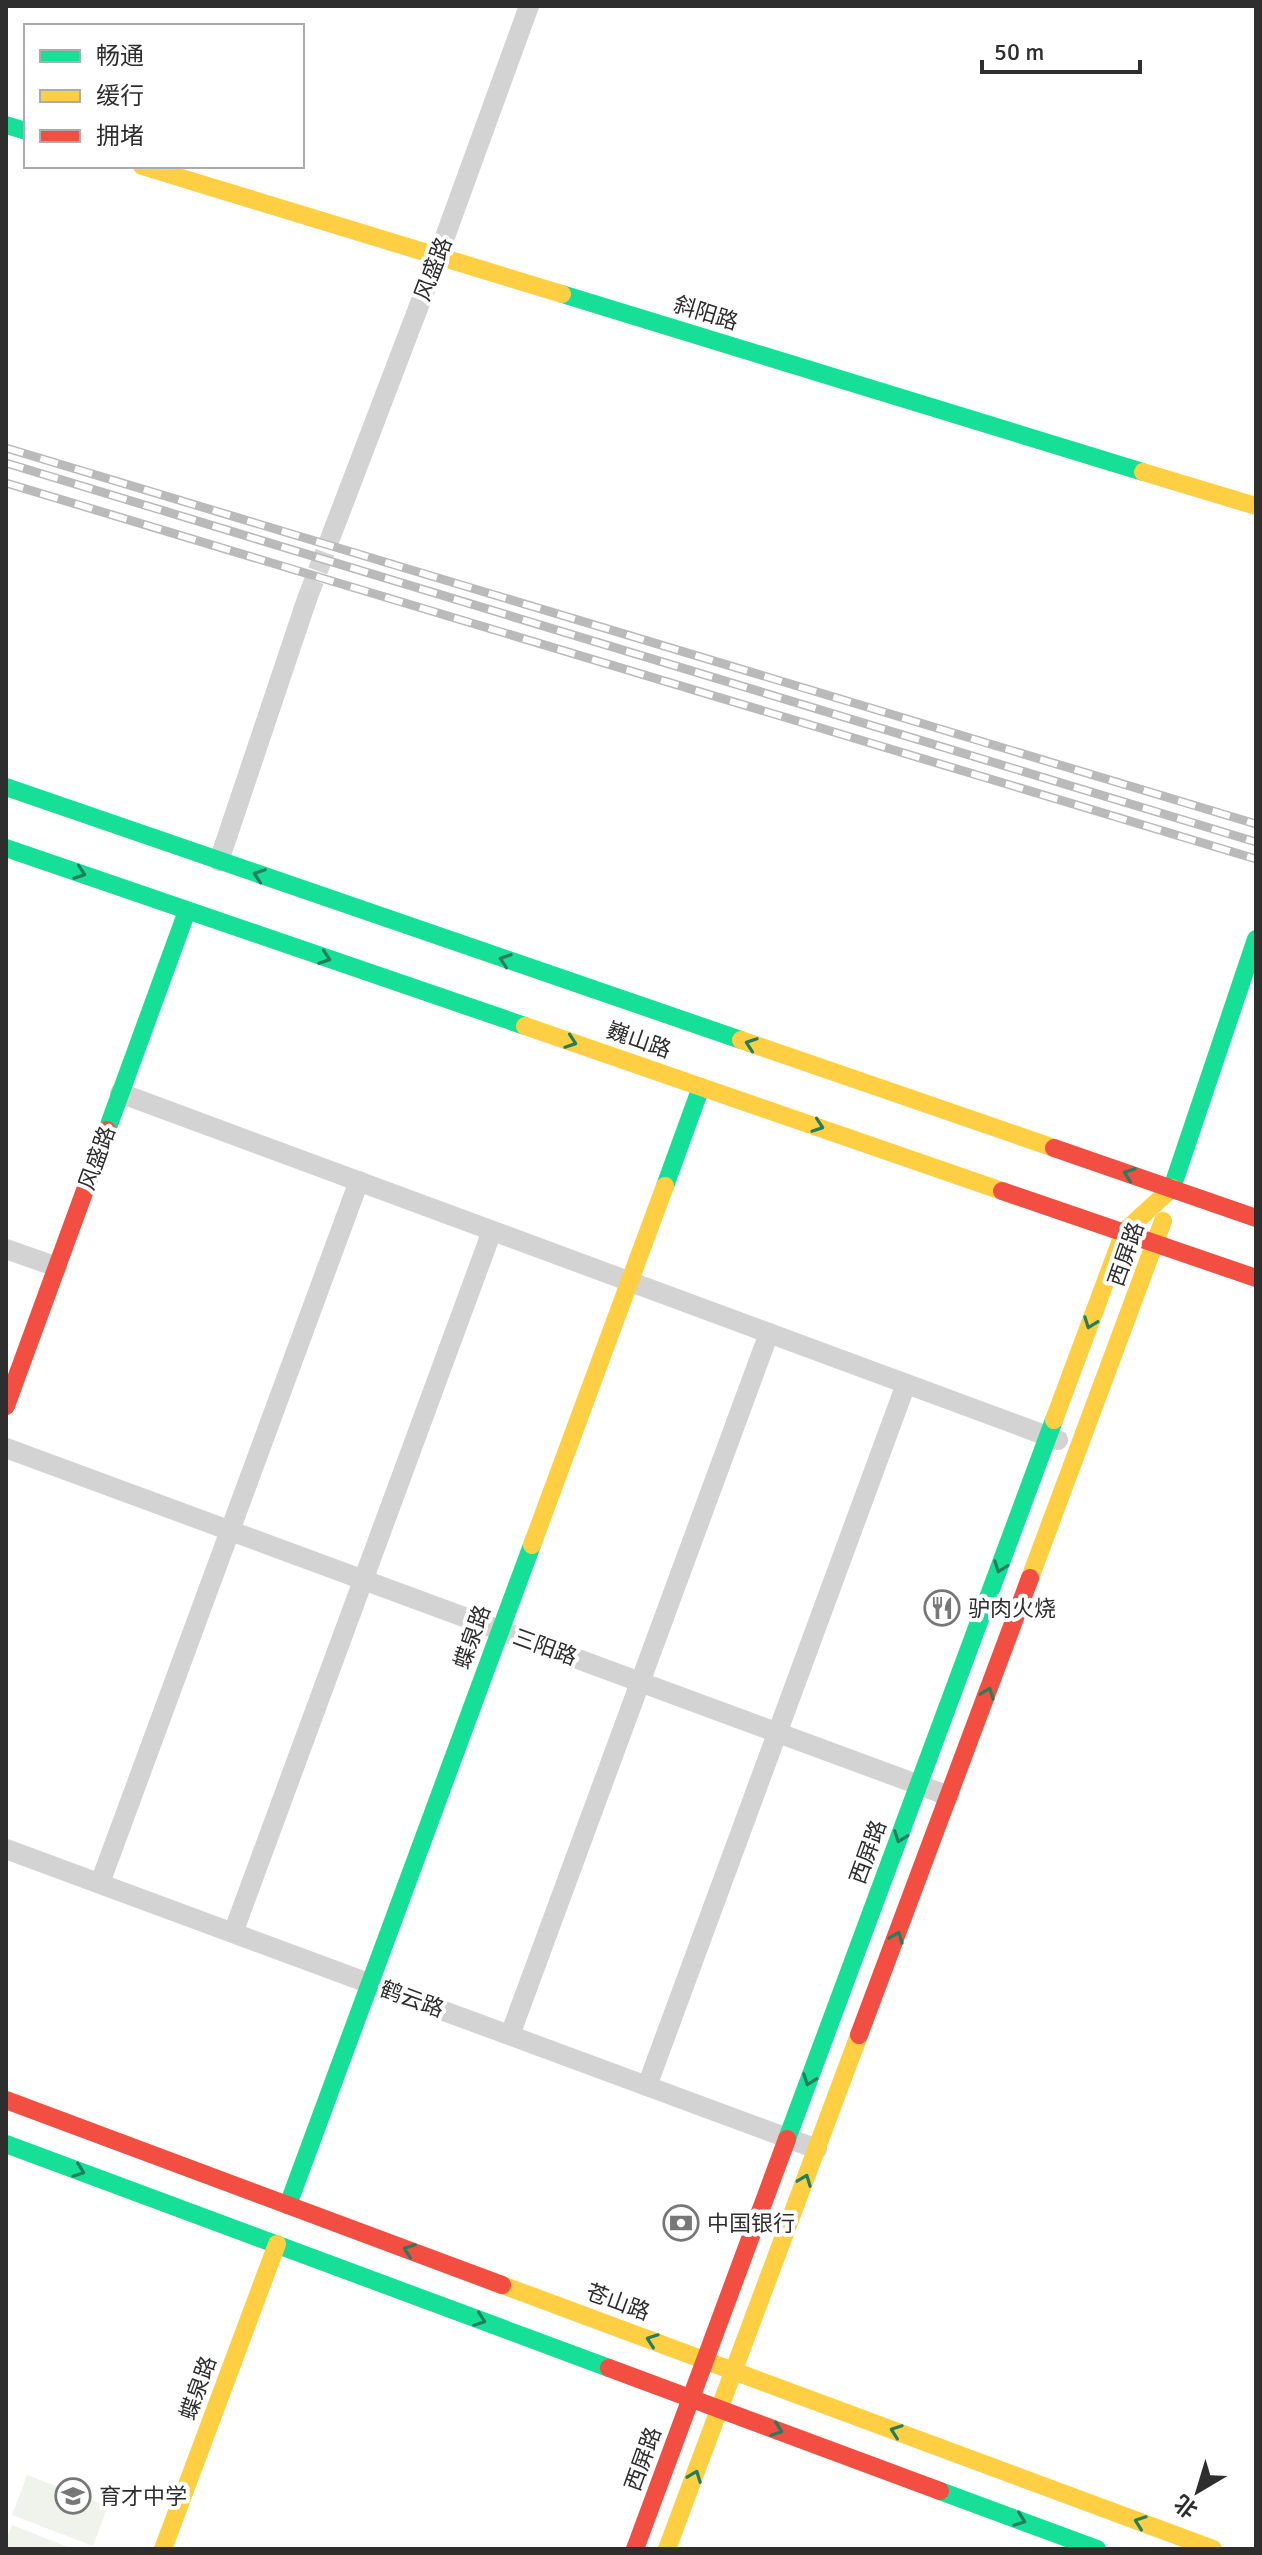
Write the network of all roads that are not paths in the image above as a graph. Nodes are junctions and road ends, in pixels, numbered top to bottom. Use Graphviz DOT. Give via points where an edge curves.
graph roads {
  1 [pos="529,6"];
  2 [pos="149,168"];
  3 [pos="438,256"];
  4 [pos="1256,506"];
  5 [pos="333,531"];
  6 [pos="307,599"];
  7 [pos="6,787"];
  8 [pos="6,848"];
  9 [pos="215,868"];
  10 [pos="191,904"];
  11 [pos="1256,939"];
  12 [pos="701,1087"];
  13 [pos="120,1093"];
  14 [pos="359,1181"];
  15 [pos="1172,1188"];
  16 [pos="1256,1218"];
  17 [pos="492,1231"];
  18 [pos="1124,1232"];
  19 [pos="1156,1243"];
  20 [pos="6,1249"];
  21 [pos="57,1267"];
  22 [pos="1256,1278"];
  23 [pos="630,1281"];
  24 [pos="769,1333"];
  25 [pos="906,1384"];
  26 [pos="6,1406"];
  27 [pos="1048,1436"];
  28 [pos="6,1448"];
  29 [pos="1080,1448"];
  30 [pos="230,1531"];
  31 [pos="363,1580"];
  32 [pos="500,1631"];
  33 [pos="640,1682"];
  34 [pos="777,1733"];
  35 [pos="918,1785"];
  36 [pos="949,1796"];
  37 [pos="6,1849"];
  38 [pos="100,1883"];
  39 [pos="233,1933"];
  40 [pos="370,1983"];
  41 [pos="510,2035"];
  42 [pos="647,2086"];
  43 [pos="6,2100"];
  44 [pos="788,2138"];
  45 [pos="6,2144"];
  46 [pos="817,2149"];
  47 [pos="288,2205"];
  48 [pos="277,2244"];
  49 [pos="705,2360"];
  50 [pos="734,2371"];
  51 [pos="691,2398"];
  52 [pos="720,2409"];
  53 [pos="1045,2540"];
  54 [pos="163,2549"];
  55 [pos="635,2549"];
  56 [pos="667,2549"];
  57 [pos="1097,2549"];
  58 [pos="1213,2549"];
  1 -- 3 [label="street, 风盛路"];
  2 -- 3 [label="main road, 斜阳路"];
  3 -- 4 [label="main road, 斜阳路"];
  3 -- 5 [label="street, 风盛路"];
  6 -- 9 [label="street"];
  7 -- 9 [label="main road, 巍山路"];
  8 -- 10 [label="main road, 巍山路, one-way"];
  15 -- 9 [label="main road, 巍山路, one-way"];
  10 -- 12 [label="main road, 巍山路, one-way"];
  10 -- 13 [label="main road, 风盛路"];
  11 -- 15 [label="main road, 西屏路"];
  12 -- 18 [label="main road, 巍山路, one-way"];
  12 -- 23 [label="main road, 蝶泉路"];
  13 -- 14 [label="street"];
  13 -- 21 [label="main road, 风盛路"];
  14 -- 17 [label="street"];
  14 -- 30 [label="street"];
  15 -- 16 [label="main road, 巍山路"];
  15 -- 18 [label="main road, 西屏路"];
  15 -- 19 [label="main road, 西屏路"];
  17 -- 23 [label="street"];
  17 -- 31 [label="street"];
  18 -- 19 [label="main road, 巍山路"];
  18 -- 27 [label="main road, 西屏路, one-way"];
  19 -- 22 [label="main road, 巍山路"];
  19 -- 29 [label="main road, 西屏路"];
  20 -- 21 [label="street"];
  21 -- 26 [label="main road, 风盛路"];
  23 -- 24 [label="street"];
  23 -- 32 [label="main road, 蝶泉路"];
  24 -- 25 [label="street"];
  24 -- 33 [label="street"];
  25 -- 27 [label="street"];
  25 -- 34 [label="street"];
  27 -- 29 [label="street"];
  27 -- 35 [label="main road, 西屏路, one-way"];
  28 -- 30 [label="street, 三阳路"];
  36 -- 29 [label="main road, 西屏路, one-way"];
  30 -- 31 [label="street, 三阳路"];
  30 -- 38 [label="street"];
  31 -- 32 [label="street, 三阳路"];
  31 -- 39 [label="street"];
  32 -- 33 [label="street, 三阳路"];
  32 -- 40 [label="main road, 蝶泉路"];
  33 -- 34 [label="street, 三阳路"];
  33 -- 41 [label="street"];
  34 -- 35 [label="street, 三阳路"];
  34 -- 42 [label="street"];
  35 -- 36 [label="street, 三阳路"];
  35 -- 44 [label="main road, 西屏路, one-way"];
  46 -- 36 [label="main road, 西屏路, one-way"];
  37 -- 38 [label="street, 鹤云路"];
  38 -- 39 [label="street, 鹤云路"];
  39 -- 40 [label="street, 鹤云路"];
  40 -- 41 [label="street, 鹤云路"];
  40 -- 47 [label="main road, 蝶泉路"];
  41 -- 42 [label="street, 鹤云路"];
  42 -- 44 [label="street, 鹤云路"];
  43 -- 47 [label="main road, 苍山路"];
  44 -- 46 [label="street, 鹤云路"];
  44 -- 49 [label="main road, 西屏路"];
  45 -- 48 [label="main road, one-way"];
  50 -- 46 [label="main road, 西屏路, one-way"];
  49 -- 47 [label="main road, 苍山路, one-way"];
  48 -- 51 [label="main road, one-way"];
  48 -- 54 [label="main road, 蝶泉路"];
  49 -- 50 [label="main road, 苍山路"];
  49 -- 51 [label="main road, 西屏路"];
  50 -- 52 [label="main road, 西屏路"];
  58 -- 50 [label="main road, 苍山路, one-way"];
  51 -- 52 [label="main road"];
  51 -- 55 [label="main road, 西屏路"];
  52 -- 53 [label="main road, one-way"];
  56 -- 52 [label="main road, 西屏路, one-way"];
  53 -- 57 [label="main road"];
}
